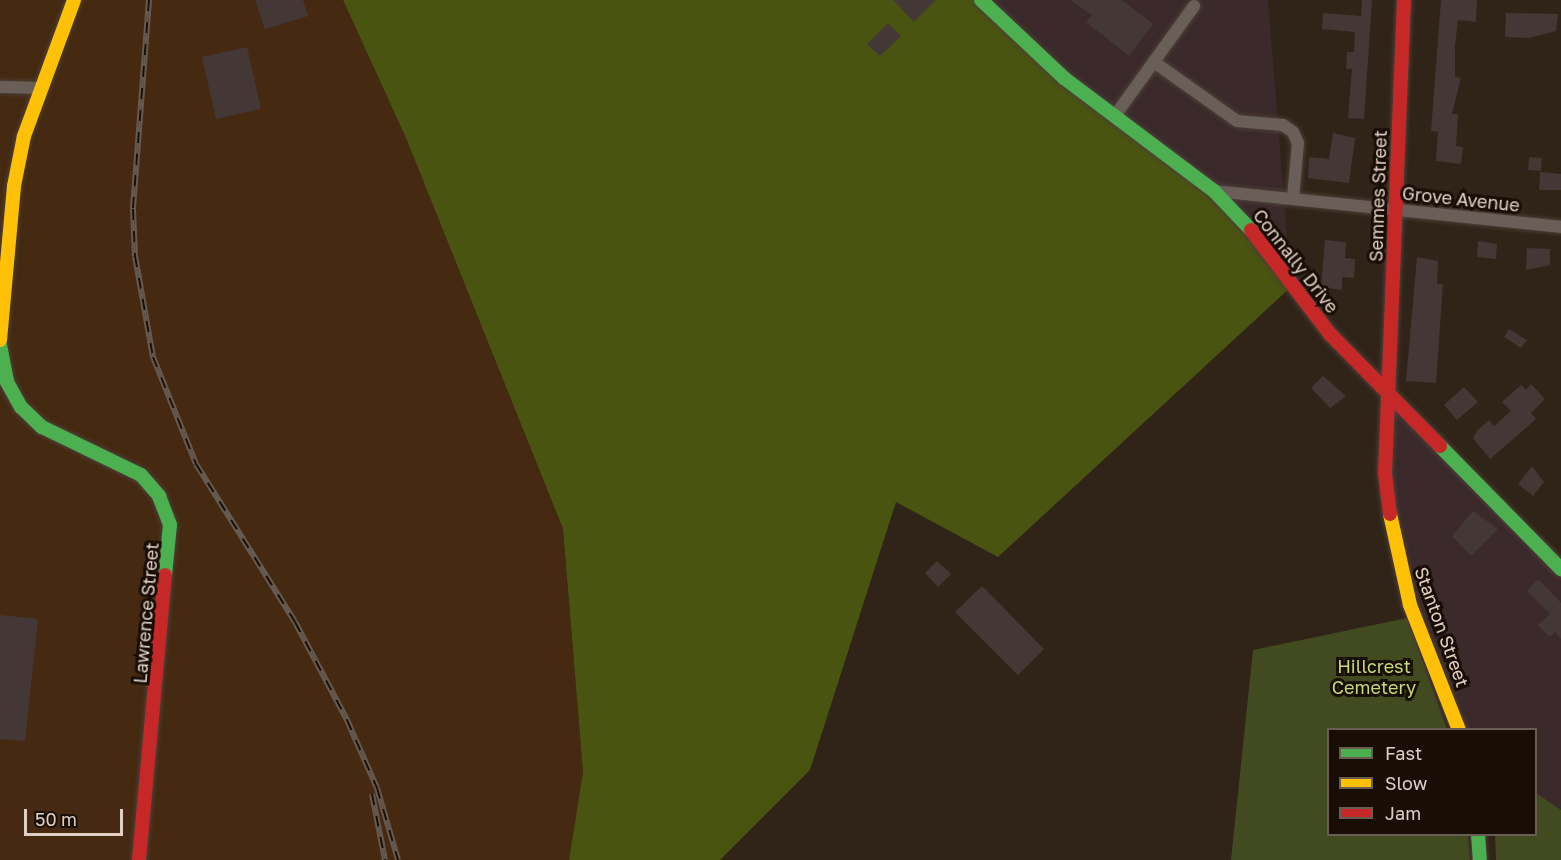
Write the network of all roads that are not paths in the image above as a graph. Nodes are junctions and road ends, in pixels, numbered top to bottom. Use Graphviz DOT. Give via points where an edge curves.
graph roads {
  1 [pos="74,0"];
  2 [pos="981,0"];
  3 [pos="1404,0"];
  4 [pos="1194,6"];
  5 [pos="1154,62"];
  6 [pos="0,87"];
  7 [pos="41,88"];
  8 [pos="1114,117"];
  9 [pos="1214,191"];
  10 [pos="1293,198"];
  11 [pos="1395,210"];
  12 [pos="1561,227"];
  13 [pos="0,342"];
  14 [pos="3,382"];
  15 [pos="1387,393"];
  16 [pos="1561,569"];
  17 [pos="1459,728"];
  18 [pos="1478,836"];
  19 [pos="139,860"];
  20 [pos="1480,860"];
  1 -- 7 [label="street, Lawrence Street"];
  2 -- 8 [label="street, Connally Drive"];
  3 -- 11 [label="street, Semmes Street"];
  4 -- 5 [label="street"];
  5 -- 8 [label="street"];
  5 -- 10 [label="street" via="1237,121 1283,124 1293,132 1298,143"];
  6 -- 7 [label="street"];
  7 -- 13 [label="street, Lawrence Street" via="24,136 14,186"];
  8 -- 9 [label="street, Connally Drive"];
  9 -- 10 [label="street, Grove Avenue"];
  9 -- 15 [label="street, Connally Drive" via="1252,232 1330,334"];
  10 -- 11 [label="street, Grove Avenue"];
  11 -- 12 [label="street, Grove Avenue"];
  11 -- 15 [label="street, Semmes Street"];
  13 -- 14 [label="street, Lawrence Street"];
  14 -- 19 [label="street, Lawrence Street" via="42,427 141,475 159,496 170,525"];
  15 -- 16 [label="street, Connally Drive"];
  15 -- 17 [label="street, Stanton Street" via="1385,472 1393,543 1410,604"];
  18 -- 20 [label="street"];
}
